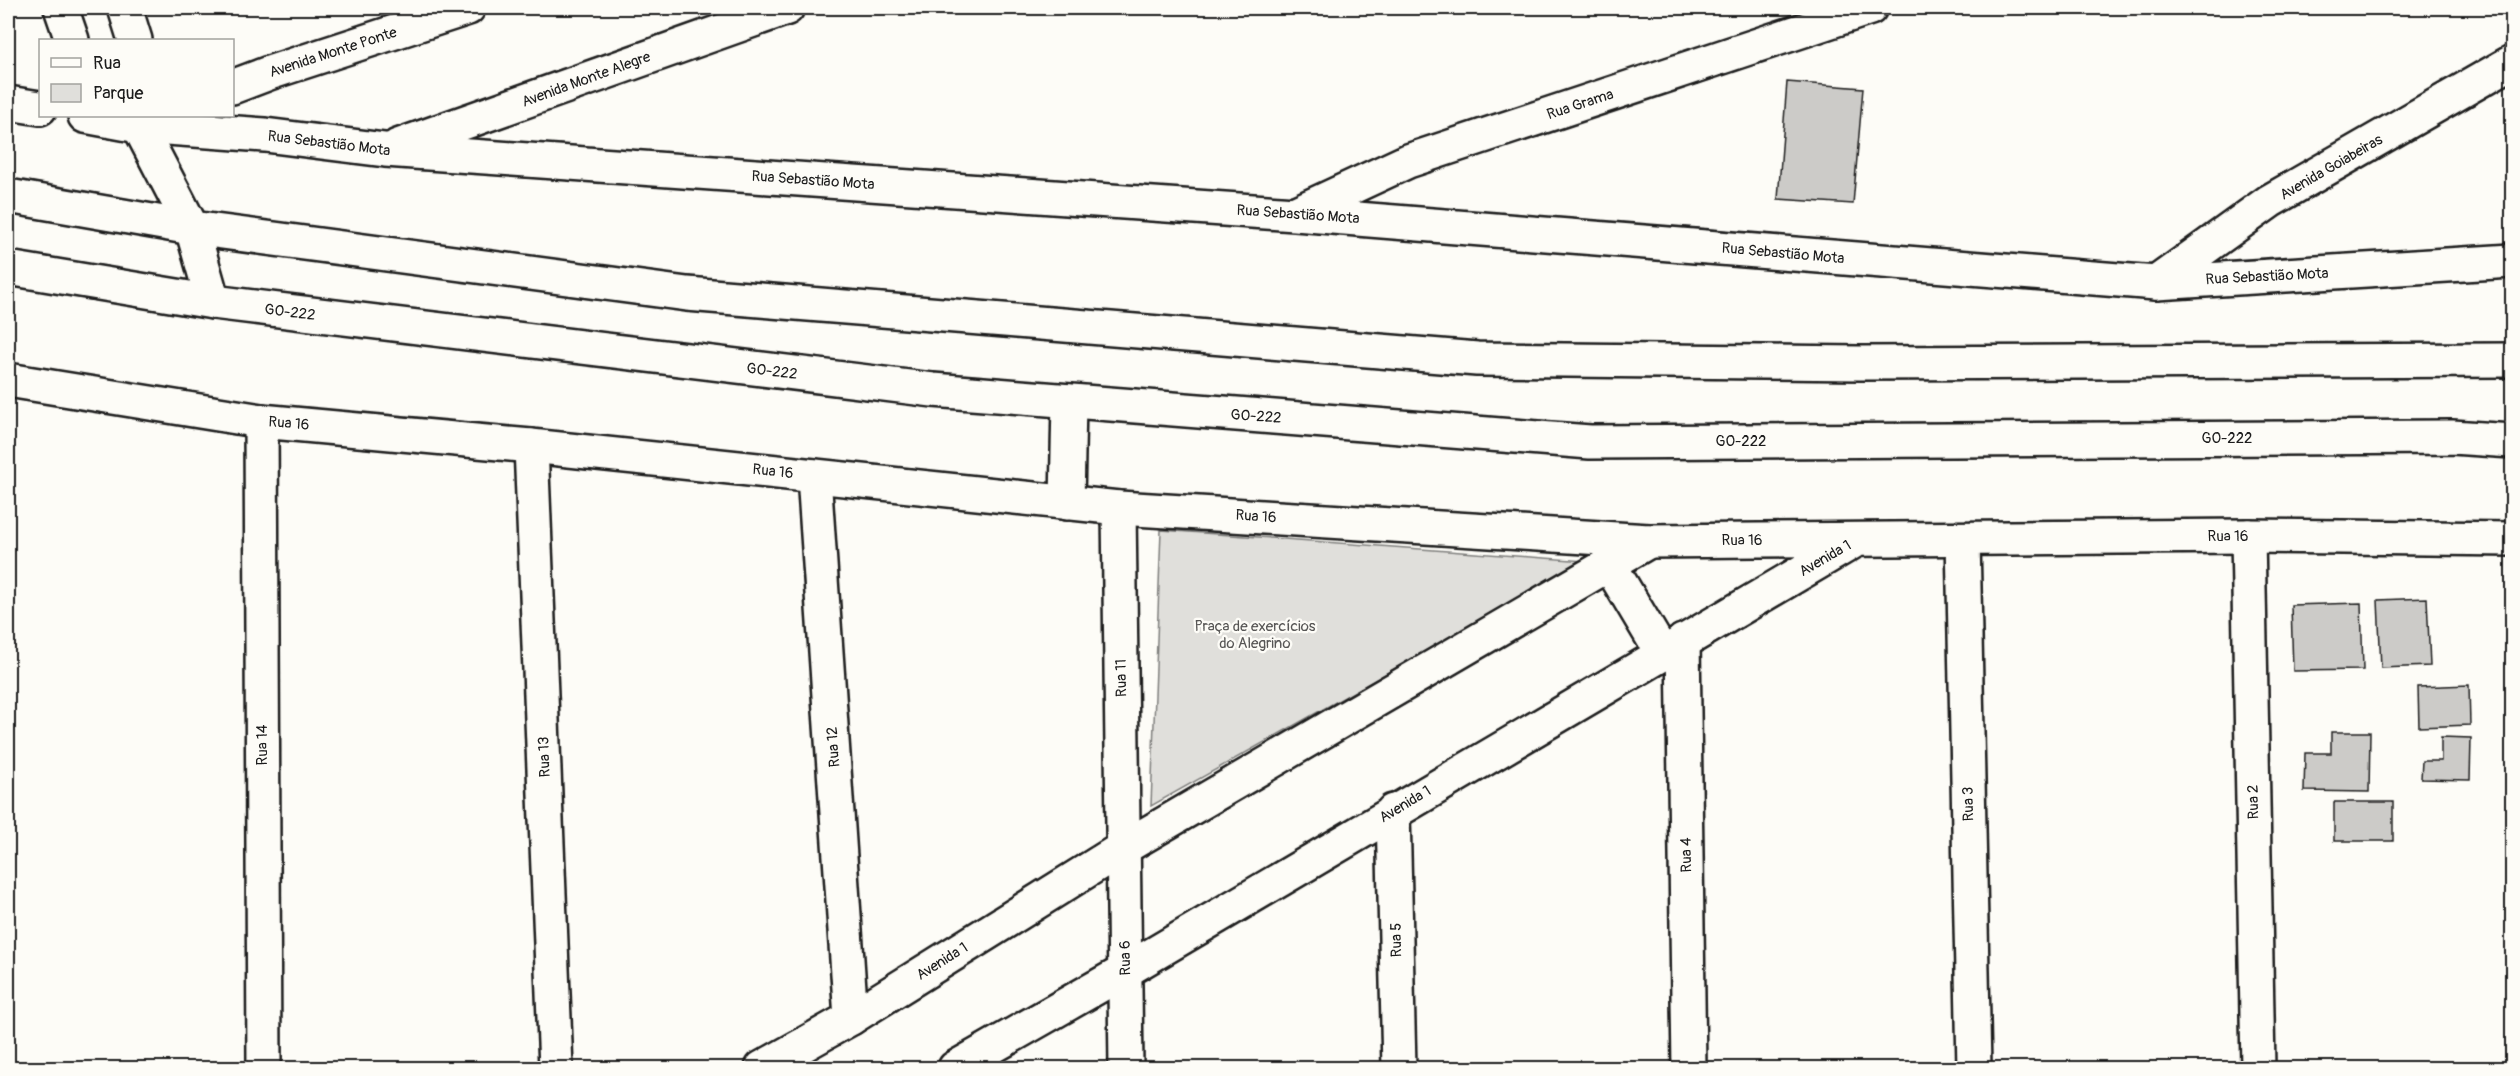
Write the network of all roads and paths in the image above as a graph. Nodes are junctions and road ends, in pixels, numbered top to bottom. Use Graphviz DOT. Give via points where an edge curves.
graph roads {
  1 [pos="60,8"];
  2 [pos="125,8"];
  3 [pos="468,8"];
  4 [pos="787,8"];
  5 [pos="1870,8"];
  6 [pos="72,39"];
  7 [pos="135,39"];
  8 [pos="2512,62"];
  9 [pos="234,86"];
  10 [pos="8,103"];
  11 [pos="39,108"];
  12 [pos="114,117"];
  13 [pos="142,118"];
  14 [pos="385,150"];
  15 [pos="8,196"];
  16 [pos="1294,214"];
  17 [pos="192,228"];
  18 [pos="2512,261"];
  19 [pos="8,268"];
  20 [pos="2156,282"];
  21 [pos="213,302"];
  22 [pos="2512,360"];
  23 [pos="8,380"];
  24 [pos="1069,401"];
  25 [pos="261,421"];
  26 [pos="2512,441"];
  27 [pos="531,446"];
  28 [pos="814,476"];
  29 [pos="1067,503"];
  30 [pos="1119,508"];
  31 [pos="2248,536"];
  32 [pos="1963,539"];
  33 [pos="2512,539"];
  34 [pos="1856,540"];
  35 [pos="1649,541"];
  36 [pos="1609,564"];
  37 [pos="1672,647"];
  38 [pos="1394,811"];
  39 [pos="1123,848"];
  40 [pos="1125,971"];
  41 [pos="851,1018"];
  42 [pos="264,1068"];
  43 [pos="556,1068"];
  44 [pos="762,1068"];
  45 [pos="955,1068"];
  46 [pos="1126,1068"];
  47 [pos="1399,1068"];
  48 [pos="1689,1068"];
  49 [pos="1974,1068"];
  50 [pos="2258,1068"];
  1 -- 6 [label="street"];
  2 -- 7 [label="street"];
  3 -- 9 [label="street, Avenida Monte Ponte"];
  4 -- 14 [label="street, Avenida Monte Alegre"];
  5 -- 16 [label="street, Rua Grama" via="1408,161"];
  8 -- 20 [label="street, Avenida Goiabeiras" via="2270,201"];
  10 -- 11 [label="street"];
  12 -- 13 [label="street, Rua Sebastião Mota"];
  13 -- 14 [label="street, Rua Sebastião Mota"];
  13 -- 17 [label="street"];
  14 -- 16 [label="street, Rua Sebastião Mota"];
  15 -- 17 [label="street"];
  16 -- 20 [label="street, Rua Sebastião Mota"];
  17 -- 21 [label="street"];
  17 -- 22 [label="street" via="687,294 1477,359 1860,363"];
  18 -- 20 [label="street, Rua Sebastião Mota"];
  19 -- 21 [label="street, GO-222"];
  21 -- 24 [label="street, GO-222" via="921,389"];
  23 -- 25 [label="street, Rua 16"];
  24 -- 26 [label="street, GO-222" via="1590,442 2452,437"];
  24 -- 29 [label="street"];
  25 -- 27 [label="street, Rua 16"];
  25 -- 42 [label="street, Rua 14"];
  27 -- 28 [label="street, Rua 16"];
  27 -- 43 [label="street, Rua 13"];
  28 -- 29 [label="street, Rua 16"];
  28 -- 41 [label="street, Rua 12"];
  29 -- 30 [label="street, Rua 16"];
  30 -- 35 [label="street, Rua 16"];
  30 -- 39 [label="street, Rua 11"];
  31 -- 32 [label="street, Rua 16"];
  31 -- 33 [label="street, Rua 16"];
  31 -- 50 [label="street, Rua 2"];
  32 -- 34 [label="street, Rua 16"];
  32 -- 49 [label="street, Rua 3"];
  34 -- 35 [label="street, Rua 16"];
  34 -- 37 [label="street, Avenida 1"];
  35 -- 36 [label="street, Avenida 1"];
  36 -- 37 [label="street"];
  36 -- 39 [label="street, Avenida 1"];
  37 -- 38 [label="street, Avenida 1"];
  37 -- 48 [label="street, Rua 4"];
  38 -- 40 [label="street, Avenida 1"];
  38 -- 47 [label="street, Rua 5"];
  39 -- 40 [label="street, Rua 6"];
  39 -- 41 [label="street, Avenida 1"];
  40 -- 45 [label="street, Avenida 1"];
  40 -- 46 [label="street, Rua 6"];
  41 -- 44 [label="street, Avenida 1"];
}
